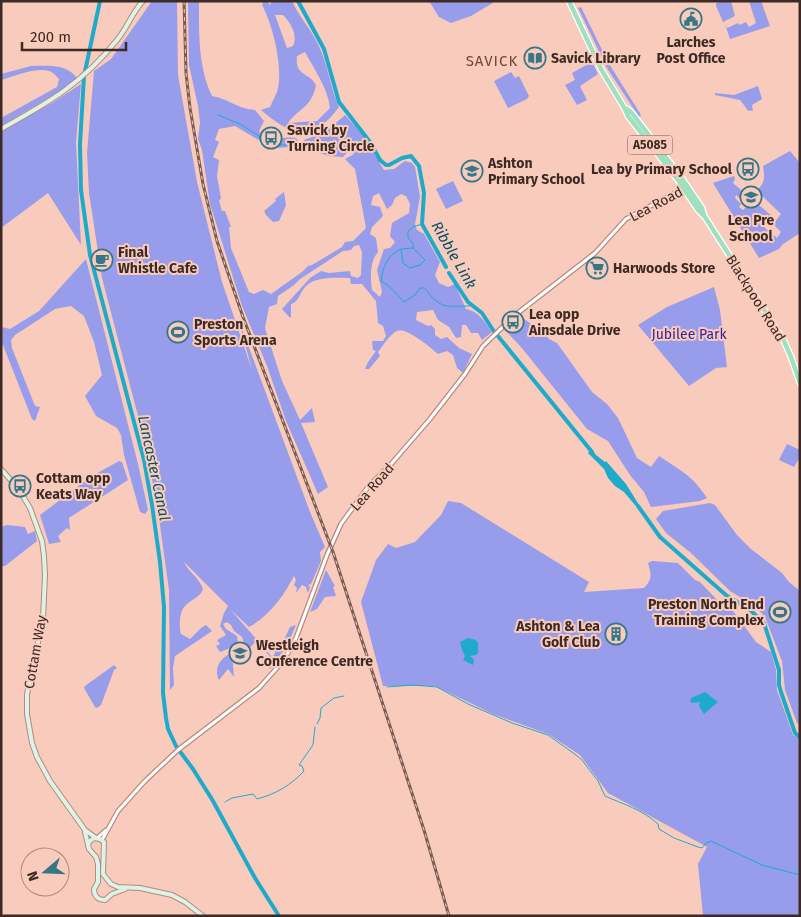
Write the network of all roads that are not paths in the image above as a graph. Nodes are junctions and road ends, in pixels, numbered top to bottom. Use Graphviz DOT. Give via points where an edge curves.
graph roads {
  1 [pos="138,1"];
  2 [pos="143,1"];
  3 [pos="569,1"];
  4 [pos="137,7"];
  5 [pos="1,129"];
  6 [pos="686,188"];
  7 [pos="800,383"];
  8 [pos="1,470"];
  9 [pos="108,828"];
  10 [pos="85,830"];
  11 [pos="96,838"];
  12 [pos="102,840"];
  13 [pos="88,846"];
  14 [pos="104,849"];
  15 [pos="94,854"];
  16 [pos="98,882"];
  17 [pos="109,883"];
  18 [pos="128,888"];
  19 [pos="112,894"];
  20 [pos="204,916"];
  1 -- 4 [label="main road"];
  2 -- 4 [label="main road"];
  3 -- 6 [label="highway, Blackpool Road / A5085" via="601,69 633,124"];
  4 -- 5 [label="main road" via="118,38 78,81"];
  6 -- 7 [label="highway, Blackpool Road / A5085" via="784,341"];
  6 -- 9 [label="street, Lea Road" via="626,219 595,253 492,336 430,419 368,487 341,524 296,638 284,660 259,688 176,752 128,798"];
  8 -- 10 [label="main road, Cottam Way" via="18,488 30,508 44,556 42,619 27,694 32,742 44,771"];
  9 -- 11 [label="street, Lea Road"];
  9 -- 12 [label="street, Lea Road"];
  10 -- 11 [label="main road, Cottam Way"];
  10 -- 13 [label="main road, Cottam Way"];
  11 -- 12 [label="main road"];
  11 -- 13 [label="main road"];
  12 -- 14 [label="main road"];
  13 -- 15 [label="main road"];
  14 -- 15 [label="main road"];
  14 -- 17 [label="main road" via="103,874"];
  15 -- 16 [label="main road" via="98,864"];
  16 -- 17 [label="main road"];
  16 -- 19 [label="main road" via="94,894 98,898 105,900"];
  17 -- 18 [label="main road"];
  17 -- 19 [label="main road"];
  18 -- 19 [label="main road"];
  18 -- 20 [label="main road" via="172,895"];
}
